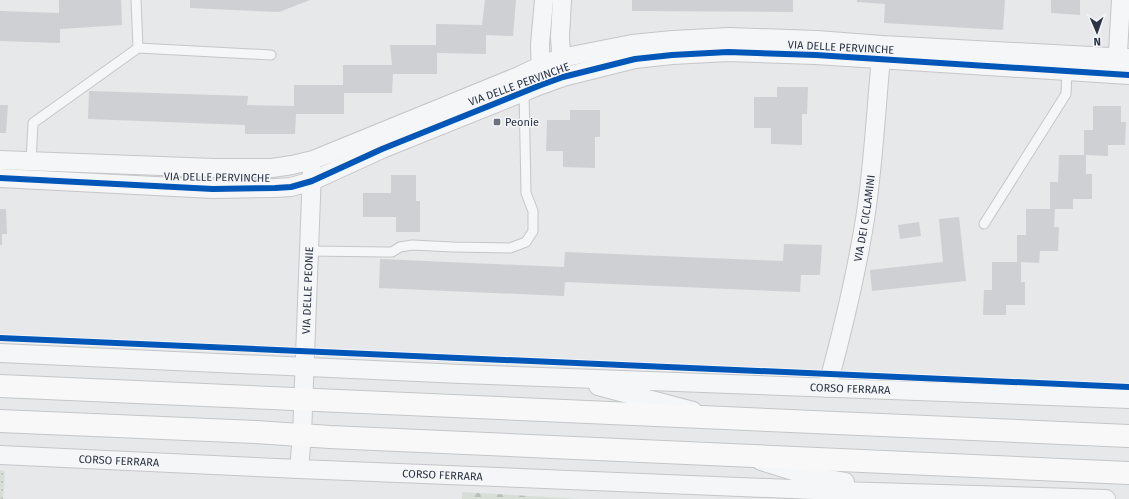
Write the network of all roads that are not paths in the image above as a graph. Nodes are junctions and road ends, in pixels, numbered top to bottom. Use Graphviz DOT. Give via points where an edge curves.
graph roads {
  1 [pos="136,0"];
  2 [pos="544,0"];
  3 [pos="562,0"];
  4 [pos="1121,0"];
  5 [pos="816,47"];
  6 [pos="138,48"];
  7 [pos="882,52"];
  8 [pos="271,55"];
  9 [pos="561,58"];
  10 [pos="540,66"];
  11 [pos="1123,66"];
  12 [pos="1067,71"];
  13 [pos="563,77"];
  14 [pos="541,85"];
  15 [pos="524,91"];
  16 [pos="0,160"];
  17 [pos="313,160"];
  18 [pos="31,161"];
  19 [pos="0,178"];
  20 [pos="30,180"];
  21 [pos="312,181"];
  22 [pos="984,224"];
  23 [pos="309,251"];
  24 [pos="0,353"];
  25 [pos="304,367"];
  26 [pos="572,378"];
  27 [pos="0,386"];
  28 [pos="827,388"];
  29 [pos="1129,398"];
  30 [pos="303,400"];
  31 [pos="719,418"];
  32 [pos="0,421"];
  33 [pos="302,435"];
  34 [pos="1129,436"];
  35 [pos="0,455"];
  36 [pos="743,456"];
  37 [pos="299,469"];
  38 [pos="1129,473"];
  39 [pos="885,493"];
  40 [pos="839,495"];
  41 [pos="1106,499"];
  1 -- 6 [label="lane"];
  2 -- 10 [label="street"];
  3 -- 9 [label="street"];
  4 -- 11 [label="street"];
  5 -- 7 [label="street, VIA DELLE PERVINCHE"];
  5 -- 9 [label="street, VIA DELLE PERVINCHE" via="729,37 632,44"];
  5 -- 13 [label="street, VIA DELLE PERVINCHE" via="635,59"];
  6 -- 8 [label="lane"];
  6 -- 18 [label="lane" via="33,123"];
  7 -- 11 [label="street, VIA DELLE PERVINCHE"];
  7 -- 12 [label="street, VIA DELLE PERVINCHE"];
  7 -- 28 [label="street, VIA DEI CICLAMINI" via="865,219"];
  9 -- 10 [label="street, VIA DELLE PERVINCHE"];
  9 -- 13 [label="street"];
  10 -- 14 [label="street"];
  10 -- 17 [label="street, VIA DELLE PERVINCHE"];
  11 -- 12 [label="street, VIA DELLE PERVINCHE"];
  12 -- 22 [label="lane" via="1066,94"];
  13 -- 14 [label="street, VIA DELLE PERVINCHE"];
  14 -- 15 [label="street, VIA DELLE PERVINCHE"];
  15 -- 21 [label="street, VIA DELLE PERVINCHE" via="382,149"];
  15 -- 23 [label="lane, VIA DELLE PERVINCHE" via="526,193 532,211 533,231 526,242 510,248 412,245 400,247 392,252"];
  16 -- 18 [label="street, VIA DELLE PERVINCHE"];
  17 -- 18 [label="street, VIA DELLE PERVINCHE" via="272,168"];
  17 -- 21 [label="street, VIA DELLE PEONIE"];
  18 -- 20 [label="street"];
  19 -- 20 [label="street, VIA DELLE PERVINCHE"];
  20 -- 21 [label="street, VIA DELLE PERVINCHE" via="213,189 291,187"];
  21 -- 23 [label="street, VIA DELLE PEONIE"];
  23 -- 25 [label="street, VIA DELLE PEONIE"];
  24 -- 25 [label="street, CORSO FERRARA"];
  25 -- 26 [label="street, CORSO FERRARA"];
  25 -- 30 [label="street, VIA DELLE PEONIE"];
  26 -- 28 [label="street, CORSO FERRARA"];
  26 -- 31 [label="street, CORSO FERRARA"];
  27 -- 30 [label="main road, CORSO FERRARA"];
  28 -- 29 [label="street, CORSO FERRARA"];
  30 -- 31 [label="main road, CORSO FERRARA"];
  30 -- 33 [label="street, VIA DELLE PEONIE"];
  31 -- 34 [label="main road, CORSO FERRARA"];
  32 -- 33 [label="main road, CORSO FERRARA"];
  33 -- 36 [label="main road, CORSO FERRARA"];
  33 -- 37 [label="street, VIA DELLE PEONIE"];
  35 -- 37 [label="street, CORSO FERRARA"];
  36 -- 38 [label="main road, CORSO FERRARA"];
  36 -- 39 [label="street, CORSO FERRARA" via="809,476 851,483"];
  37 -- 40 [label="street, CORSO FERRARA"];
  39 -- 40 [label="street, CORSO FERRARA"];
  39 -- 41 [label="street, CORSO FERRARA"];
}
